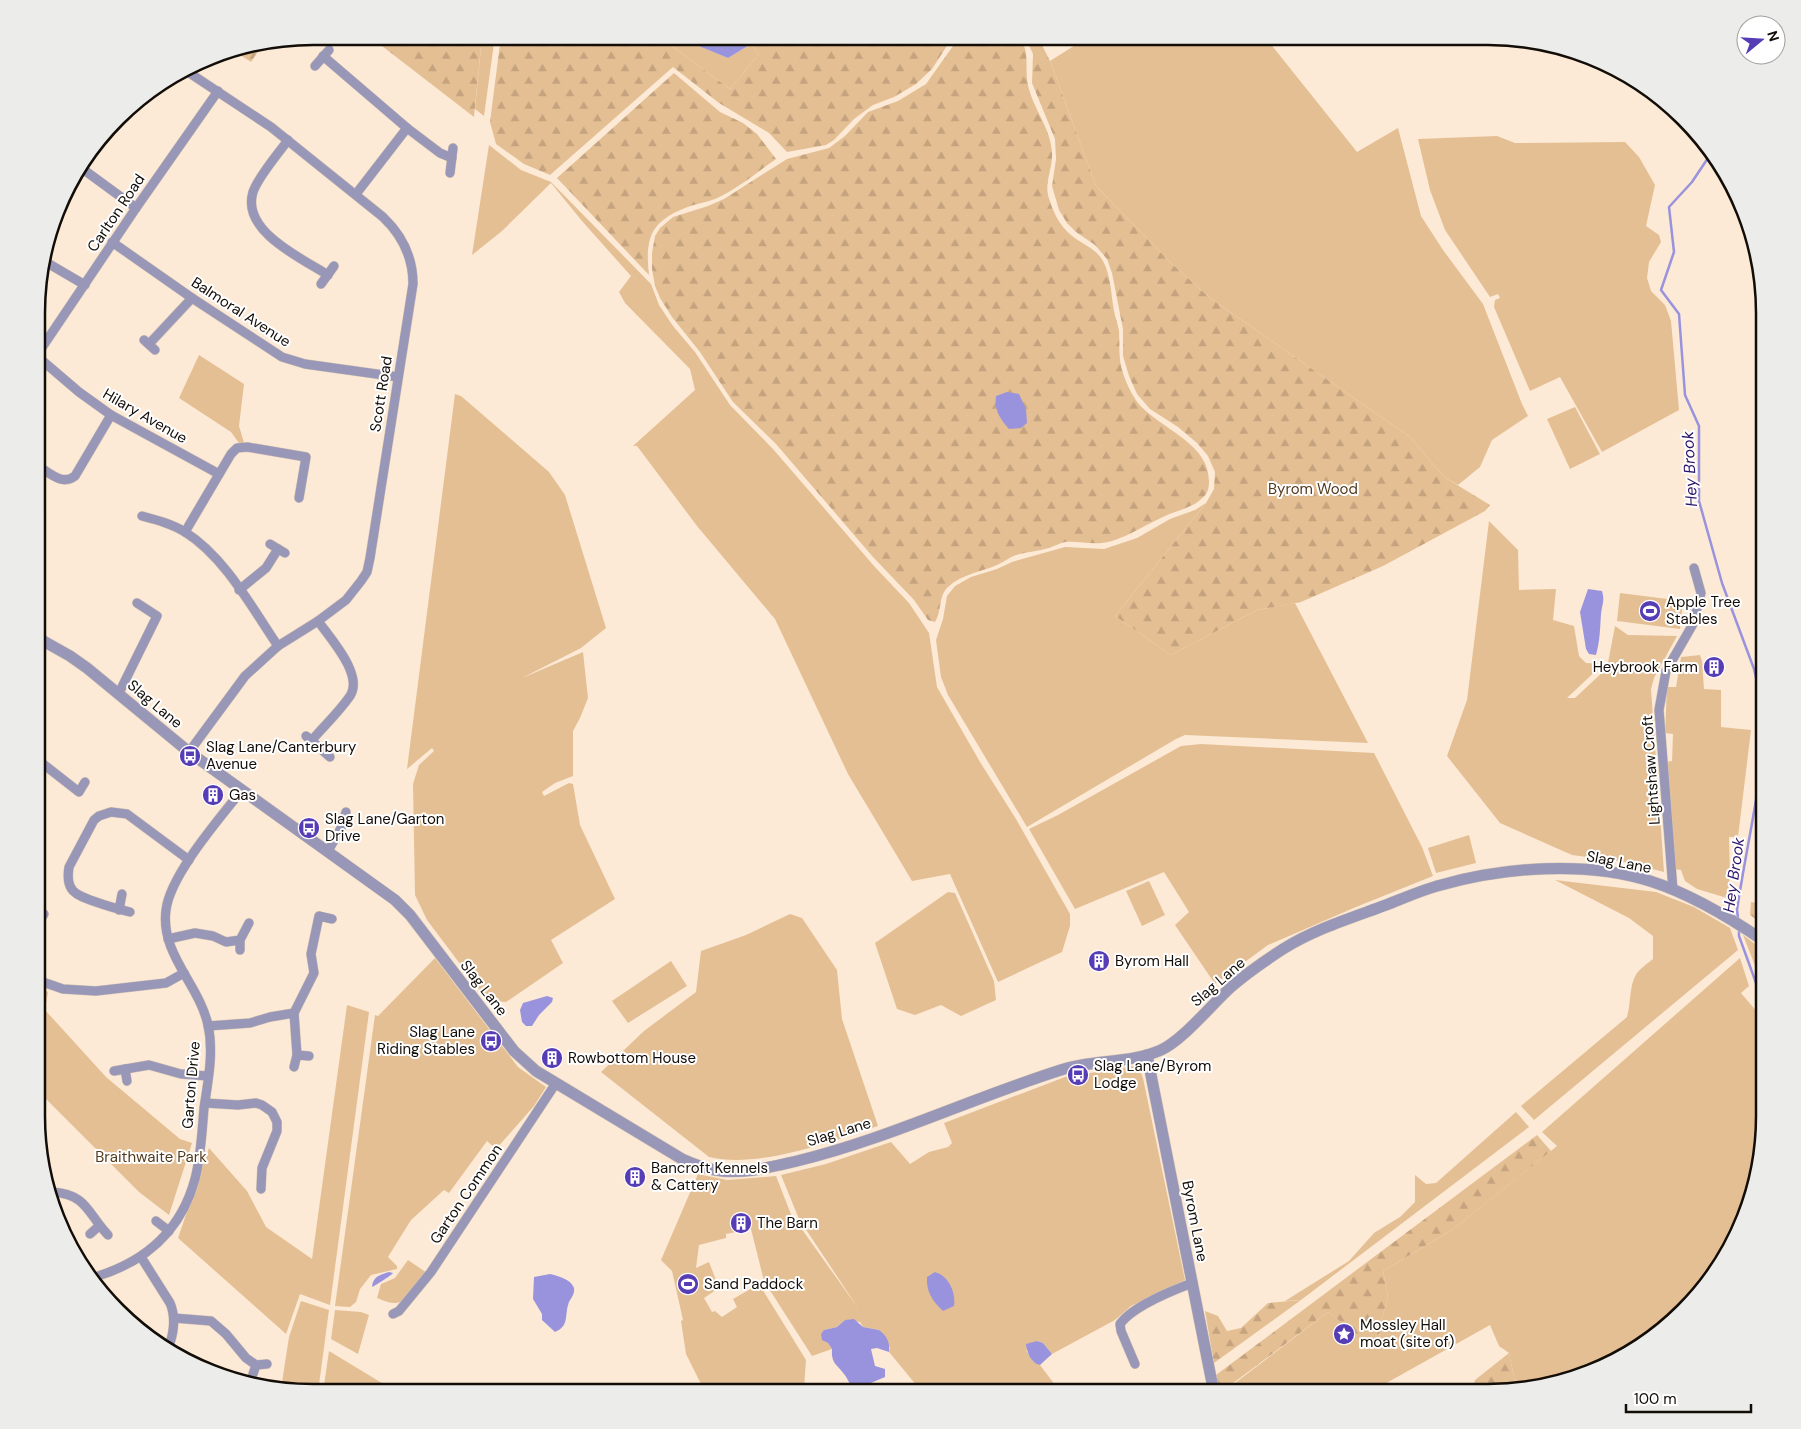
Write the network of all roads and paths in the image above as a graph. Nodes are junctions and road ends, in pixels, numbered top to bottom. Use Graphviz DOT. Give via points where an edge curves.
graph roads {
  1 [pos="315,66"];
  2 [pos="192,74"];
  3 [pos="218,91"];
  4 [pos="407,128"];
  5 [pos="288,140"];
  6 [pos="453,148"];
  7 [pos="452,158"];
  8 [pos="86,171"];
  9 [pos="450,173"];
  10 [pos="356,194"];
  11 [pos="136,208"];
  12 [pos="112,242"];
  13 [pos="49,264"];
  14 [pos="334,266"];
  15 [pos="328,275"];
  16 [pos="321,284"];
  17 [pos="85,285"];
  18 [pos="192,298"];
  19 [pos="45,342"];
  20 [pos="149,344"];
  21 [pos="45,363"];
  22 [pos="398,378"];
  23 [pos="110,415"];
  24 [pos="45,470"];
  25 [pos="219,474"];
  26 [pos="299,498"];
  27 [pos="142,516"];
  28 [pos="185,532"];
  29 [pos="278,549"];
  30 [pos="1694,568"];
  31 [pos="239,590"];
  32 [pos="137,603"];
  33 [pos="318,621"];
  34 [pos="45,642"];
  35 [pos="278,646"];
  36 [pos="119,694"];
  37 [pos="189,752"];
  38 [pos="330,757"];
  39 [pos="45,765"];
  40 [pos="85,782"];
  41 [pos="242,790"];
  42 [pos="346,812"];
  43 [pos="328,851"];
  44 [pos="189,860"];
  45 [pos="1673,890"];
  46 [pos="122,894"];
  47 [pos="119,910"];
  48 [pos="130,912"];
  49 [pos="332,919"];
  50 [pos="249,924"];
  51 [pos="1756,935"];
  52 [pos="168,939"];
  53 [pos="240,940"];
  54 [pos="240,950"];
  55 [pos="184,973"];
  56 [pos="45,983"];
  57 [pos="294,1013"];
  58 [pos="208,1026"];
  59 [pos="297,1055"];
  60 [pos="1147,1055"];
  61 [pos="309,1056"];
  62 [pos="294,1068"];
  63 [pos="125,1069"];
  64 [pos="114,1071"];
  65 [pos="208,1076"];
  66 [pos="127,1081"];
  67 [pos="556,1083"];
  68 [pos="205,1103"];
  69 [pos="262,1191"];
  70 [pos="56,1193"];
  71 [pos="156,1220"];
  72 [pos="99,1226"];
  73 [pos="169,1231"];
  74 [pos="90,1234"];
  75 [pos="108,1235"];
  76 [pos="141,1258"];
  77 [pos="98,1276"];
  78 [pos="1192,1283"];
  79 [pos="393,1314"];
  80 [pos="174,1318"];
  81 [pos="170,1343"];
  82 [pos="267,1364"];
  83 [pos="1135,1364"];
  84 [pos="1212,1384"];
  1 -- 4 [label="street" via="326,53"];
  2 -- 3 [label="street, Scott Road"];
  3 -- 5 [label="street, Scott Road"];
  3 -- 11 [label="street, Carlton Road"];
  4 -- 7 [label="street"];
  4 -- 10 [label="street"];
  5 -- 10 [label="street, Scott Road"];
  5 -- 15 [label="street" via="256,184 253,214 270,237"];
  6 -- 7 [label="street"];
  7 -- 9 [label="street"];
  8 -- 11 [label="street"];
  10 -- 22 [label="street, Scott Road" via="393,226 412,264 413,284"];
  11 -- 12 [label="street, Carlton Road"];
  12 -- 17 [label="street, Carlton Road"];
  12 -- 18 [label="street, Balmoral Avenue"];
  13 -- 17 [label="street"];
  14 -- 15 [label="street"];
  15 -- 16 [label="street"];
  17 -- 19 [label="street, Carlton Road"];
  18 -- 20 [label="street"];
  18 -- 22 [label="street, Balmoral Avenue" via="282,357 305,364"];
  21 -- 23 [label="street, Hilary Avenue"];
  22 -- 33 [label="street, Scott Road" via="369,565 350,596"];
  23 -- 24 [label="street" via="75,476 63,481"];
  23 -- 25 [label="street, Hilary Avenue"];
  25 -- 26 [label="street" via="230,454 242,447 306,457"];
  25 -- 28 [label="street"];
  27 -- 28 [label="street"];
  28 -- 31 [label="street" via="217,559"];
  29 -- 31 [label="street" via="266,568"];
  30 -- 45 [label="street, Lightshaw Croft" via="1701,593 1693,624 1666,671 1660,710"];
  31 -- 35 [label="street"];
  32 -- 36 [label="street" via="157,616"];
  33 -- 35 [label="street, Scott Road"];
  33 -- 38 [label="street" via="350,668 354,684 350,696 309,738"];
  34 -- 36 [label="street, Slag Lane" via="70,656"];
  35 -- 37 [label="street, Scott Road" via="245,676"];
  36 -- 37 [label="street, Slag Lane"];
  37 -- 41 [label="street, Slag Lane"];
  39 -- 40 [label="street" via="79,792"];
  41 -- 43 [label="street, Slag Lane"];
  41 -- 44 [label="street, Garton Drive"];
  42 -- 43 [label="street"];
  43 -- 67 [label="street, Slag Lane" via="403,908 514,1050 536,1071"];
  44 -- 47 [label="street" via="127,814 111,812 99,816 90,826 69,867 68,881 79,896"];
  44 -- 52 [label="street, Garton Drive" via="167,902 165,922"];
  45 -- 51 [label="street, Slag Lane"];
  45 -- 60 [label="street, Slag Lane" via="1622,874 1576,869 1520,871 1438,885 1308,935 1285,948 1233,986 1164,1049"];
  46 -- 47 [label="street"];
  47 -- 48 [label="street"];
  49 -- 57 [label="street" via="319,912 311,954 314,973"];
  50 -- 53 [label="street"];
  52 -- 53 [label="street" via="195,933 226,942"];
  52 -- 55 [label="street, Garton Drive"];
  53 -- 54 [label="street"];
  55 -- 56 [label="street" via="166,983 96,991 63,990"];
  55 -- 58 [label="street, Garton Drive" via="196,993"];
  57 -- 58 [label="street" via="250,1023"];
  57 -- 59 [label="street"];
  58 -- 65 [label="street, Garton Drive"];
  59 -- 61 [label="street"];
  59 -- 62 [label="street"];
  60 -- 67 [label="street, Slag Lane" via="1064,1069 856,1144 746,1171 717,1171 690,1162"];
  60 -- 78 [label="street, Byrom Lane"];
  63 -- 64 [label="street"];
  63 -- 65 [label="street" via="149,1066 181,1074"];
  63 -- 66 [label="street"];
  65 -- 68 [label="street, Garton Drive"];
  67 -- 79 [label="street, Garton Common" via="431,1272"];
  68 -- 69 [label="street" via="256,1103 272,1112 277,1131 262,1168"];
  68 -- 73 [label="street, Garton Drive" via="195,1178 182,1211"];
  70 -- 72 [label="street" via="71,1195 82,1202"];
  71 -- 73 [label="street"];
  72 -- 74 [label="street"];
  72 -- 75 [label="street"];
  73 -- 76 [label="street, Garton Drive"];
  76 -- 77 [label="street, Garton Drive"];
  76 -- 80 [label="street" via="170,1303"];
  78 -- 83 [label="street" via="1124,1318 1120,1324"];
  78 -- 84 [label="street, Byrom Lane"];
  80 -- 81 [label="street"];
  80 -- 82 [label="street" via="211,1321 255,1369"];
}
